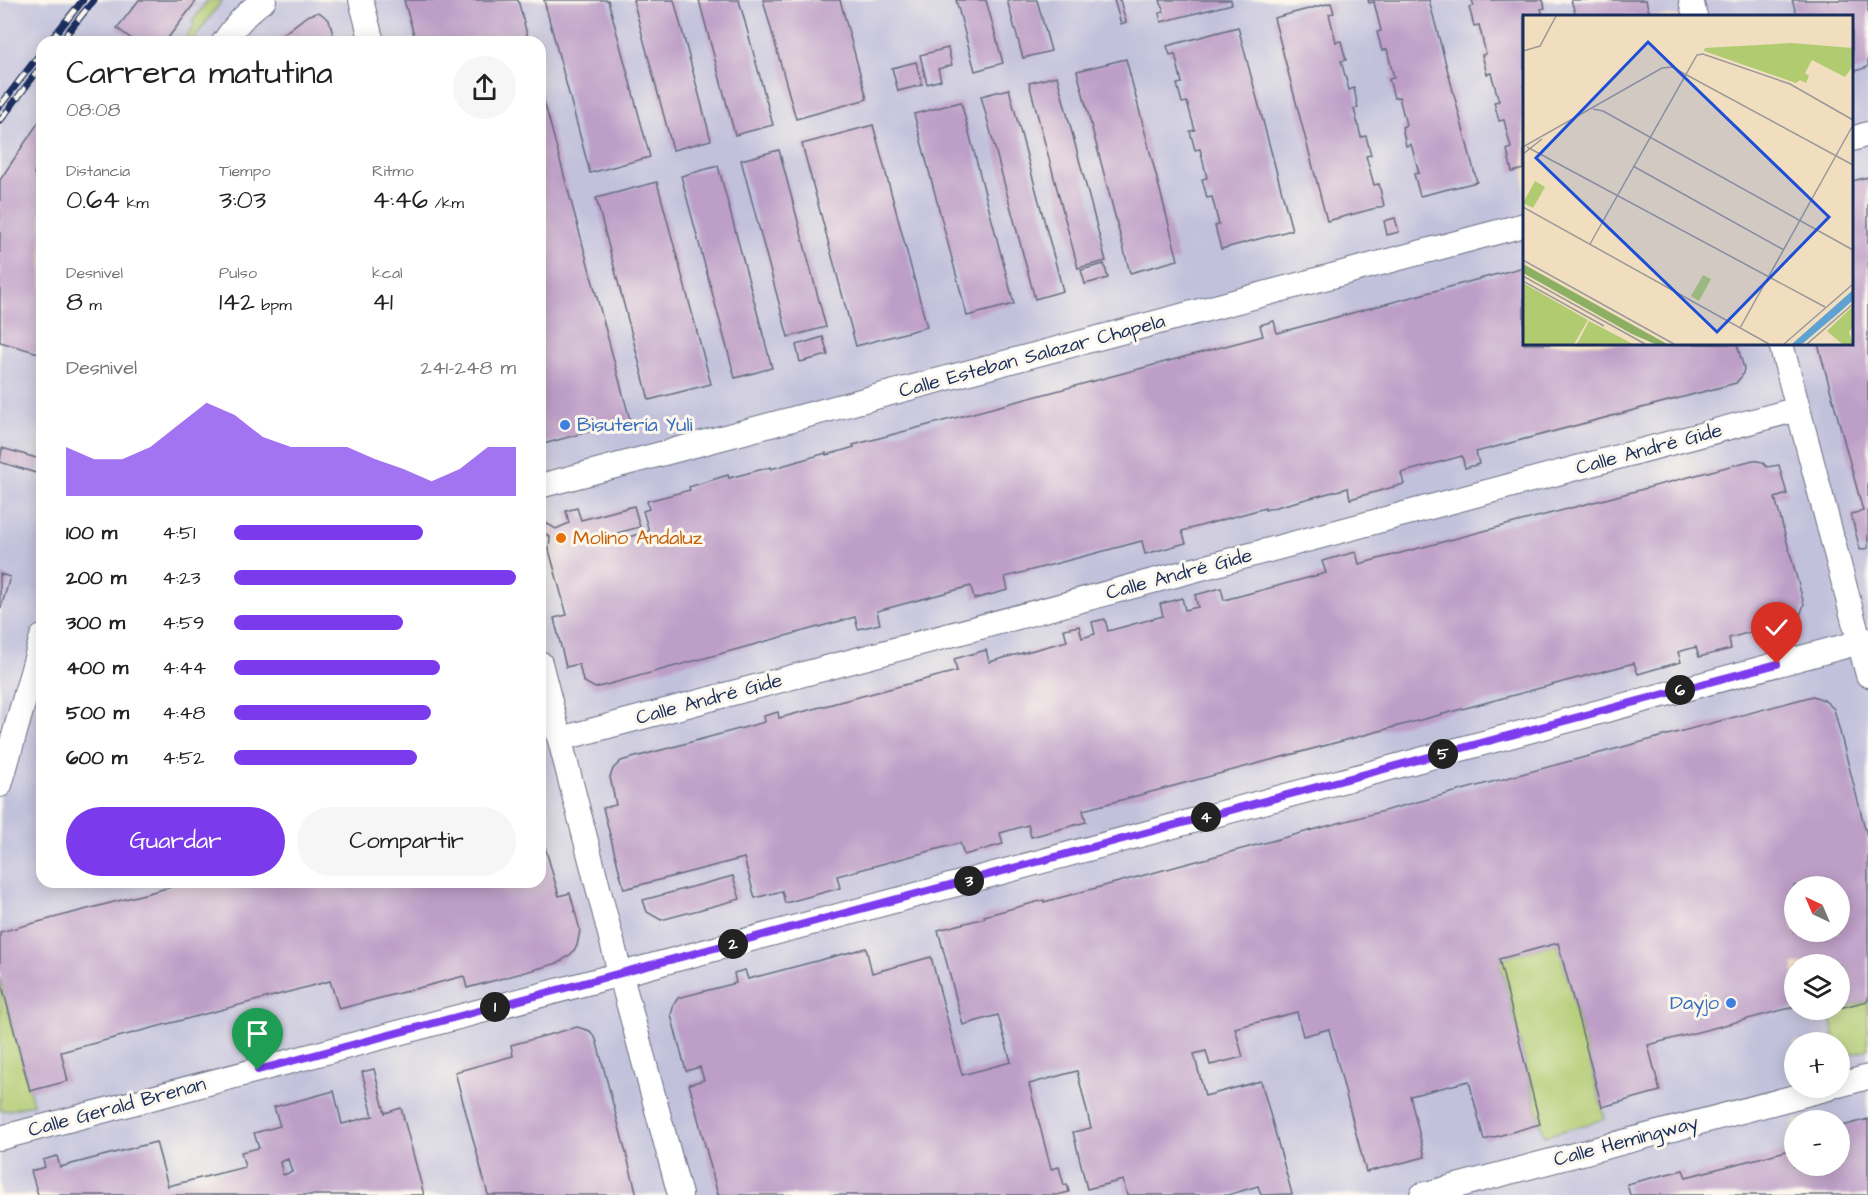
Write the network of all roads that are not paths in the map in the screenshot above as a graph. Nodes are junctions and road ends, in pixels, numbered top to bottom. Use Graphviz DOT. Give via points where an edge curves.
graph roads {
  1 [pos="264,0"];
  2 [pos="361,0"];
  3 [pos="1691,0"];
  4 [pos="1695,15"];
  5 [pos="228,36"];
  6 [pos="370,36"];
  7 [pos="1868,134"];
  8 [pos="1853,138"];
  9 [pos="1523,225"];
  10 [pos="1781,345"];
  11 [pos="1798,410"];
  12 [pos="546,484"];
  13 [pos="1864,641"];
  14 [pos="36,658"];
  15 [pos="36,668"];
  16 [pos="1868,675"];
  17 [pos="30,679"];
  18 [pos="546,686"];
  19 [pos="560,739"];
  20 [pos="0,785"];
  21 [pos="621,974"];
  22 [pos="1868,1077"];
  23 [pos="1850,1082"];
  24 [pos="1791,1098"];
  25 [pos="0,1138"];
  26 [pos="680,1195"];
  27 [pos="1422,1195"];
  1 -- 5 [label="street"];
  2 -- 6 [label="street"];
  3 -- 4 [label="street"];
  7 -- 8 [label="street"];
  9 -- 12 [label="street, Calle Esteban Salazar Chapela"];
  10 -- 11 [label="street"];
  11 -- 13 [label="street"];
  11 -- 19 [label="street, Calle André Gide"];
  13 -- 16 [label="street"];
  13 -- 21 [label="street, Calle Gerald Brenan"];
  14 -- 17 [label="street"];
  15 -- 17 [label="street"];
  17 -- 20 [label="street"];
  18 -- 19 [label="street"];
  19 -- 21 [label="street"];
  21 -- 25 [label="street, Calle Gerald Brenan"];
  21 -- 26 [label="street"];
  22 -- 23 [label="street"];
  24 -- 27 [label="street, Calle Hemingway"];
}
